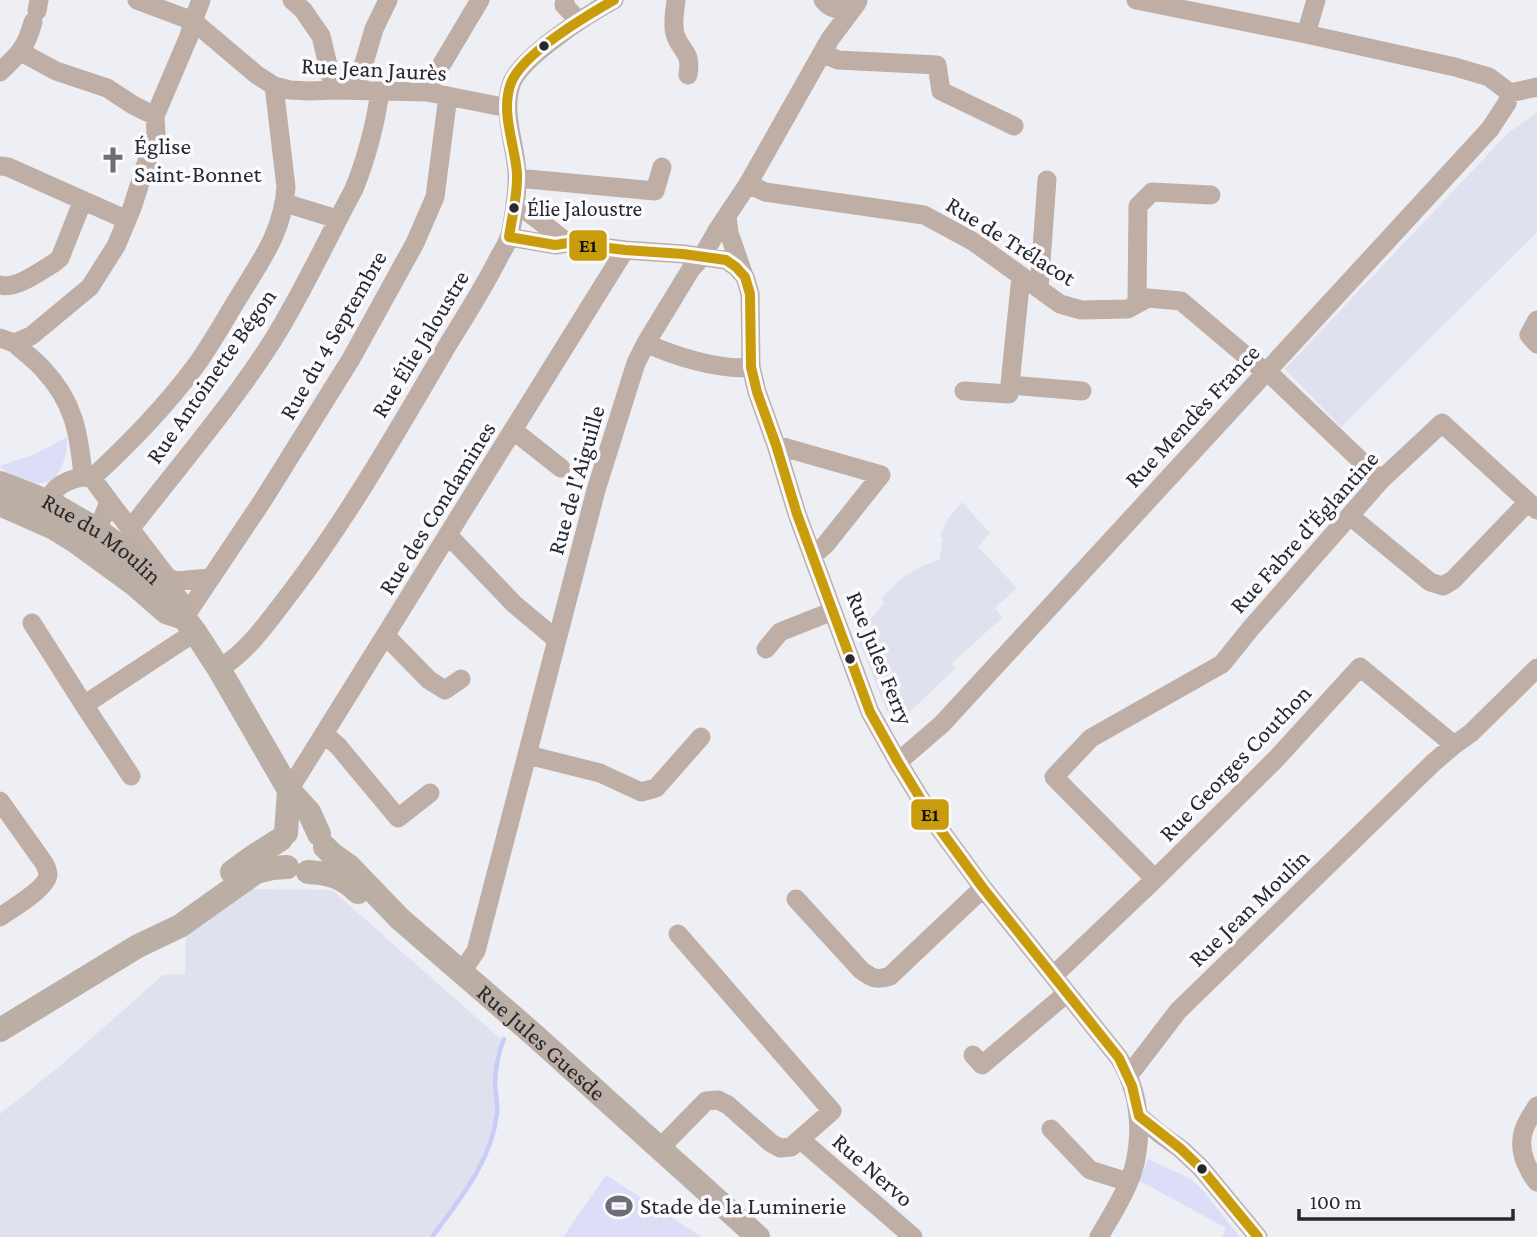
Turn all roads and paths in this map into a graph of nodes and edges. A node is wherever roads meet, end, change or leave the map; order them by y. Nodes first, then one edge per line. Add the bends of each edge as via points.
1 (137, 0) edge
2 (201, 0) edge
3 (292, 0) edge
4 (388, 0) edge
5 (480, 0) edge
6 (614, 0) edge
7 (676, 0) edge
8 (1136, 0) edge
9 (1316, 0) edge
10 (858, 1) edge
11 (561, 2) edge
12 (825, 2) edge
13 (36, 11) edge
14 (192, 21) junction
15 (579, 21) junction
16 (1306, 34) junction
17 (826, 46) junction
18 (21, 52) junction
19 (0, 72) edge
20 (688, 75) dead end
21 (274, 86) junction
22 (1537, 88) edge
23 (334, 89) junction
24 (356, 90) junction
25 (380, 91) junction
26 (427, 92) junction
27 (1510, 93) junction
28 (448, 96) junction
29 (508, 108) junction
30 (155, 116) junction
31 (1014, 126) dead end
32 (4, 166) edge
33 (662, 167) dead end
34 (517, 178) junction
35 (1047, 180) dead end
36 (748, 184) junction
37 (1211, 194) dead end
38 (83, 200) junction
39 (515, 202) junction
40 (285, 203) junction
41 (727, 216) junction
42 (337, 219) junction
43 (127, 220) junction
44 (509, 237) junction
45 (568, 243) junction
46 (625, 250) junction
47 (702, 257) junction
48 (1021, 276) junction
49 (745, 277) junction
50 (0, 285) edge
51 (1039, 289) junction
52 (1137, 304) junction
53 (1537, 320) edge
54 (7, 340) edge
55 (646, 343) junction
56 (1537, 344) edge
57 (751, 367) junction
58 (1266, 372) junction
59 (1010, 385) junction
60 (964, 391) dead end
61 (1082, 391) dead end
62 (514, 431) junction
63 (776, 445) junction
64 (561, 468) dead end
65 (88, 477) junction
66 (1381, 480) junction
67 (0, 483) edge
68 (109, 501) junction
69 (49, 502) junction
70 (0, 504) edge
71 (1533, 506) edge
72 (1350, 516) junction
73 (54, 528) junction
74 (131, 528) junction
75 (85, 535) junction
76 (449, 536) junction
77 (131, 555) junction
78 (813, 556) junction
79 (210, 578) junction
80 (833, 611) junction
81 (32, 623) dead end
82 (190, 625) junction
83 (386, 636) junction
84 (557, 640) junction
85 (766, 649) dead end
86 (1537, 668) edge
87 (219, 669) junction
88 (461, 679) dead end
89 (84, 705) junction
90 (324, 734) junction
91 (701, 737) dead end
92 (1454, 745) junction
93 (528, 755) junction
94 (898, 762) junction
95 (131, 776) dead end
96 (289, 790) junction
97 (430, 793) dead end
98 (0, 801) edge
99 (284, 836) junction
100 (322, 840) junction
101 (298, 869) junction
102 (1155, 879) junction
103 (983, 888) junction
104 (796, 899) dead end
105 (0, 916) edge
106 (678, 934) dead end
107 (138, 946) junction
108 (461, 973) junction
109 (1054, 975) junction
110 (1067, 993) junction
111 (0, 1030) edge
112 (973, 1055) dead end
113 (1129, 1075) junction
114 (1537, 1107) edge
115 (1139, 1116) junction
116 (1051, 1129) dead end
117 (801, 1140) junction
118 (660, 1148) junction
119 (1128, 1182) junction
120 (1537, 1182) edge
121 (739, 1237) edge
122 (758, 1237) edge
123 (913, 1237) edge
124 (1099, 1237) edge
125 (1258, 1237) edge

1 - 14 street, Rue Jean Jaurès
2 - 14 street
3 - 23 street via 321,36
4 - 24 street
5 - 26 street
6 - 15 street, Rue Élie Jaloustre
7 - 20 street via 675,34 690,62
8 - 16 street
9 - 16 street
10 - 12 street via 842,10
10 - 17 street, Rue de l'Aiguille
11 - 15 street
12 - 17 street
13 - 18 street
14 - 21 street, Rue Jean Jaurès
14 - 30 street
15 - 29 street, Rue Élie Jaloustre via 520,69 511,83
16 - 27 street via 1455,67 1489,77
17 - 31 street via 838,60 937,65 941,91
17 - 36 street, Rue de l'Aiguille
18 - 19 street
18 - 30 street via 55,71 107,89
21 - 23 street, Rue Jean Jaurès
21 - 40 street
22 - 27 street
23 - 24 street, Rue Jean Jaurès
24 - 25 street, Rue Jean Jaurès
25 - 26 street, Rue Jean Jaurès
25 - 42 street, Rue Antoinette Bégon via 360,175
26 - 28 street, Rue Jean Jaurès
27 - 58 street, Rue Mendès France via 1490,129
28 - 29 street, Rue Jean Jaurès
28 - 79 street, Rue du 4 Septembre via 435,197 415,243 351,359
29 - 34 street, Rue Élie Jaloustre
30 - 43 street via 156,133
32 - 38 street
33 - 34 street via 655,191
34 - 39 street, Rue Élie Jaloustre
35 - 51 street
36 - 41 street, Rue de l'Aiguille
36 - 48 street, Rue de Trélacot via 765,192 924,215 974,242
37 - 52 street via 1152,192 1138,206
38 - 43 street
38 - 50 street via 60,258 16,284
39 - 44 street, Rue Élie Jaloustre
39 - 45 street
40 - 42 street
40 - 65 street via 267,250 195,366 125,447
41 - 47 street, Rue de l'Aiguille
41 - 49 street, Rue Jules Ferry
42 - 74 street, Rue Antoinette Bégon via 272,340
43 - 54 street via 90,287 31,336
44 - 45 street
44 - 87 street, Rue Élie Jaloustre via 319,555 248,648
45 - 46 street
46 - 47 street
46 - 62 street, Rue des Condamines
47 - 49 street via 726,260
47 - 55 street, Rue de l'Aiguille
48 - 51 street, Rue de Trélacot
48 - 59 street
49 - 57 street, Rue Jules Ferry via 750,294
51 - 52 street, Rue de Trélacot via 1060,304 1081,310 1128,309
52 - 58 street, Rue de Trélacot via 1147,298 1181,302
53 - 56 street via 1529,334
54 - 65 street via 41,366 66,399
55 - 57 street via 723,367
55 - 84 street, Rue de l'Aiguille via 596,490
57 - 63 street, Rue Jules Ferry
58 - 66 street, Rue de Trélacot
58 - 94 street, Rue Mendès France via 942,724
59 - 60 street via 1009,394
59 - 61 street
62 - 64 street
62 - 76 street, Rue des Condamines
63 - 78 street, Rue Jules Ferry
63 - 78 street via 881,475
65 - 68 street
65 - 69 street via 59,487
66 - 71 street, Rue Fabre d'Églantine via 1442,423
66 - 72 street, Rue Fabre d'Églantine
67 - 69 main road, Rue du Moulin
68 - 74 street
68 - 75 street via 103,516
69 - 73 street
69 - 75 main road, Rue du Moulin
70 - 73 main road, Rue du Moulin
71 - 72 street via 1443,586 1430,582
72 - 102 street, Rue Fabre d'Églantine via 1222,664 1091,738 1054,777
73 - 75 main road, Rue du Moulin
74 - 77 street
74 - 79 street via 168,578
75 - 77 main road, Rue du Moulin
75 - 82 main road, Rue du Moulin via 166,612
76 - 83 street, Rue des Condamines
76 - 84 street via 514,604
77 - 82 main road, Rue du Moulin via 178,601
78 - 80 street, Rue Jules Ferry
79 - 82 street, Rue du 4 Septembre
80 - 85 street via 780,632
80 - 94 street, Rue Jules Ferry via 870,712
81 - 89 street
82 - 87 main road, Rue du Moulin
82 - 89 street
83 - 88 street via 445,690
83 - 90 street, Rue des Condamines
84 - 93 street, Rue de l'Aiguille
86 - 92 street, Rue Jean Moulin
87 - 96 main road, Rue du Moulin
89 - 95 street
90 - 96 street, Rue des Condamines
90 - 97 street via 398,818
91 - 93 street via 656,788 641,792 600,773
92 - 102 street, Rue Georges Couthon via 1360,667 1276,759
92 - 113 street, Rue Jean Moulin via 1178,1012
93 - 108 street, Rue de l'Aiguille via 476,951
94 - 103 street, Rue Jules Ferry
96 - 99 main road
96 - 100 main road, Rue du Moulin via 309,812
98 - 105 street via 48,873 40,888
99 - 100 main road via 299,826 314,829
99 - 101 main road via 279,847 282,862
99 - 107 main road
100 - 101 main road via 325,855 321,862 316,868
100 - 108 main road, Rue Jules Guesde via 393,913
101 - 107 main road via 256,872 180,926
101 - 121 main road, Rue Jules Guesde via 340,877 354,888 392,928 526,1042
102 - 109 street, Rue Georges Couthon
103 - 104 street via 890,975 880,979 861,970
103 - 109 street, Rue Jules Ferry
106 - 117 street via 832,1111
107 - 111 main road
108 - 118 main road, Rue Jules Guesde
109 - 110 street, Rue Jules Ferry
110 - 112 street via 982,1065
110 - 113 street, Rue Jules Ferry
113 - 115 street
114 - 120 street via 1520,1147
115 - 119 street via 1135,1164
115 - 125 street via 1201,1168
116 - 119 street via 1090,1170
117 - 118 street via 780,1148 718,1100 706,1101
117 - 123 street, Rue Nervo
118 - 122 main road, Rue Jules Guesde
119 - 124 street

